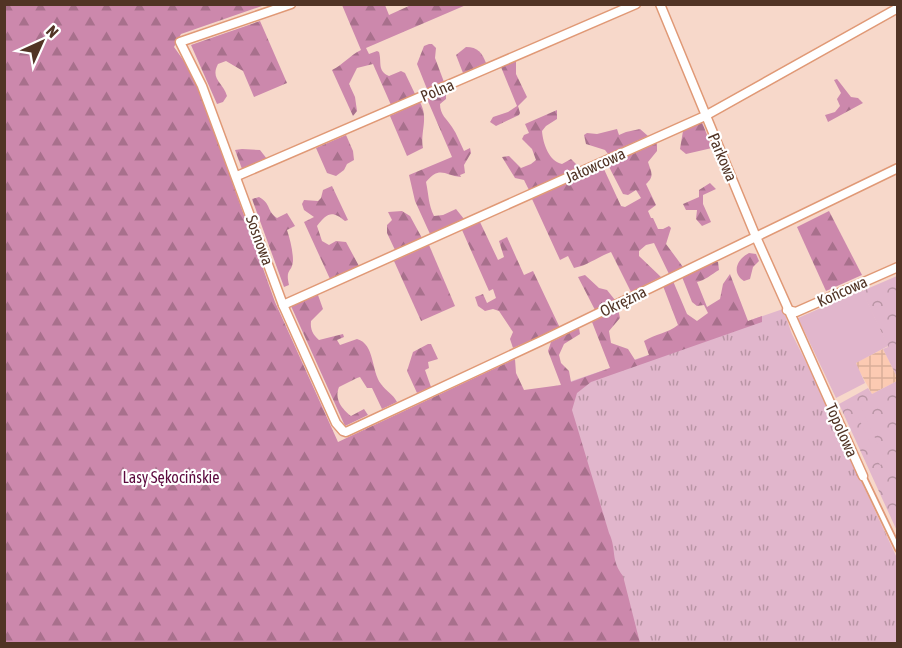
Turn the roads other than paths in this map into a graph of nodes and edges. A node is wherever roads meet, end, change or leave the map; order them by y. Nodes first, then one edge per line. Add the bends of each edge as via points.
1 (291, 4) edge
2 (636, 4) edge
3 (660, 4) edge
4 (897, 8) edge
5 (705, 116) junction
6 (897, 168) edge
7 (237, 176) junction
8 (756, 237) junction
9 (897, 267) edge
10 (283, 305) junction
11 (787, 310) junction
12 (346, 432) joint
13 (862, 476) joint
14 (897, 549) edge

1 - 7 street, Sosnowa via 180,42 202,86
2 - 7 street, Polna
3 - 5 street, Parkowa
4 - 5 street, Jałowcowa
5 - 8 street, Parkowa
5 - 10 street, Jałowcowa
6 - 8 street, Okrężna
7 - 10 street, Sosnowa
8 - 11 street, Parkowa
8 - 12 street, Okrężna
9 - 11 street, Końcowa via 796,312
10 - 12 street, Sosnowa via 336,423
11 - 13 street, Topolowa
13 - 14 lane, Topolowa

